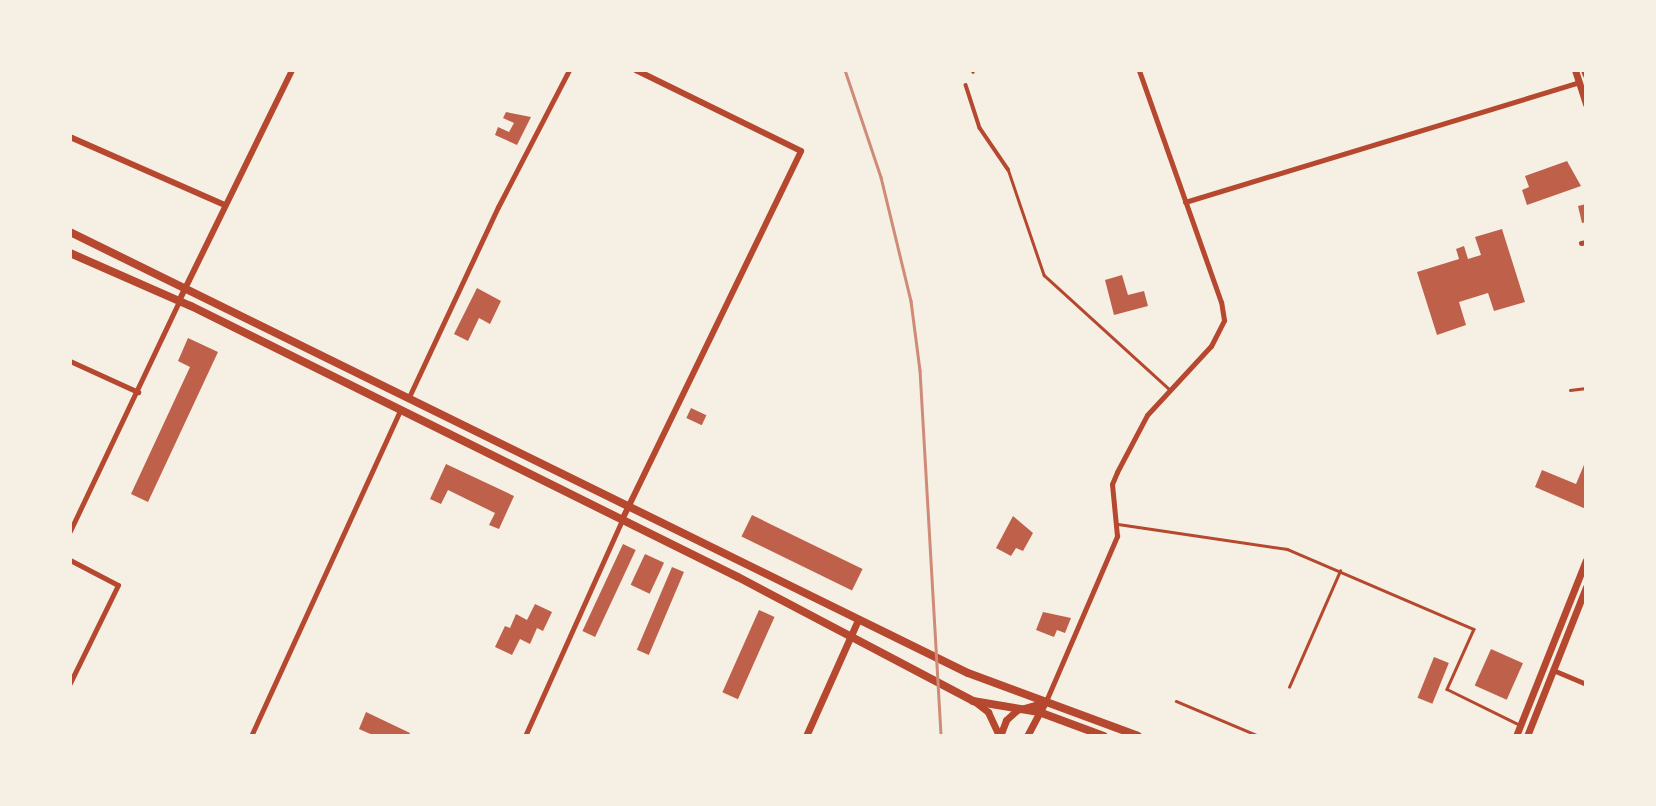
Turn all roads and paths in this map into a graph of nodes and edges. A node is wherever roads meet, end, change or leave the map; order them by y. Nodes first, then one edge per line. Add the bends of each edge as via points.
1 (292, 70) edge
2 (569, 70) edge
3 (636, 70) edge
4 (1139, 70) edge
5 (1575, 70) edge
6 (1584, 70) edge
7 (1584, 79) edge
8 (966, 85) dead end
9 (1586, 104) edge
10 (70, 137) edge
11 (1008, 169) joint
12 (1185, 202) junction
13 (225, 205) junction
14 (70, 232) edge
15 (70, 253) edge
16 (185, 289) junction
17 (179, 302) junction
18 (70, 361) edge
19 (1168, 388) junction
20 (1586, 388) edge
21 (1570, 390) dead end
22 (138, 392) junction
23 (408, 399) junction
24 (400, 411) junction
25 (627, 506) junction
26 (622, 520) junction
27 (1118, 524) junction
28 (70, 531) edge
29 (70, 560) edge
30 (1586, 560) edge
31 (1340, 571) junction
32 (1586, 587) edge
33 (858, 620) junction
34 (850, 637) junction
35 (1553, 670) junction
36 (70, 683) edge
37 (1586, 684) edge
38 (1289, 687) dead end
39 (973, 701) junction
40 (1046, 701) junction
41 (1176, 701) dead end
42 (1017, 710) junction
43 (1039, 712) junction
44 (1520, 725) junction
45 (251, 736) edge
46 (525, 736) edge
47 (806, 736) edge
48 (1000, 736) edge
49 (1027, 736) edge
50 (1104, 736) edge
51 (1139, 736) edge
52 (1259, 736) edge
53 (1516, 736) edge
54 (1527, 736) edge

1 - 13 street
2 - 23 street
3 - 25 street via 802,151
4 - 12 street
5 - 7 main road
6 - 7 main road
7 - 9 main road
7 - 12 street
8 - 11 street via 980,128
10 - 13 street
11 - 19 lane via 1044,275
12 - 19 street via 1224,320 1211,346
13 - 16 street
14 - 16 main road
15 - 17 main road
16 - 17 street
16 - 23 main road
17 - 22 street
17 - 24 main road
18 - 22 street
19 - 27 street via 1147,415 1112,484
20 - 21 lane
22 - 28 street
23 - 25 main road
24 - 26 main road
24 - 45 street
25 - 26 street
25 - 33 main road
26 - 34 main road
26 - 46 street
27 - 31 lane via 1287,550
27 - 40 street via 1107,567
29 - 36 street via 118,585
30 - 44 main road
31 - 38 lane
31 - 44 lane via 1474,629 1447,689
32 - 35 main road
33 - 34 main road
33 - 40 main road via 968,673
34 - 39 main road
34 - 47 main road
35 - 37 street
35 - 54 main road
39 - 42 main road
39 - 48 main road via 988,712
40 - 42 main road
40 - 43 main road
40 - 51 main road
41 - 52 lane
42 - 43 main road
42 - 48 main road via 1006,720
43 - 49 main road
43 - 50 main road
44 - 53 main road

